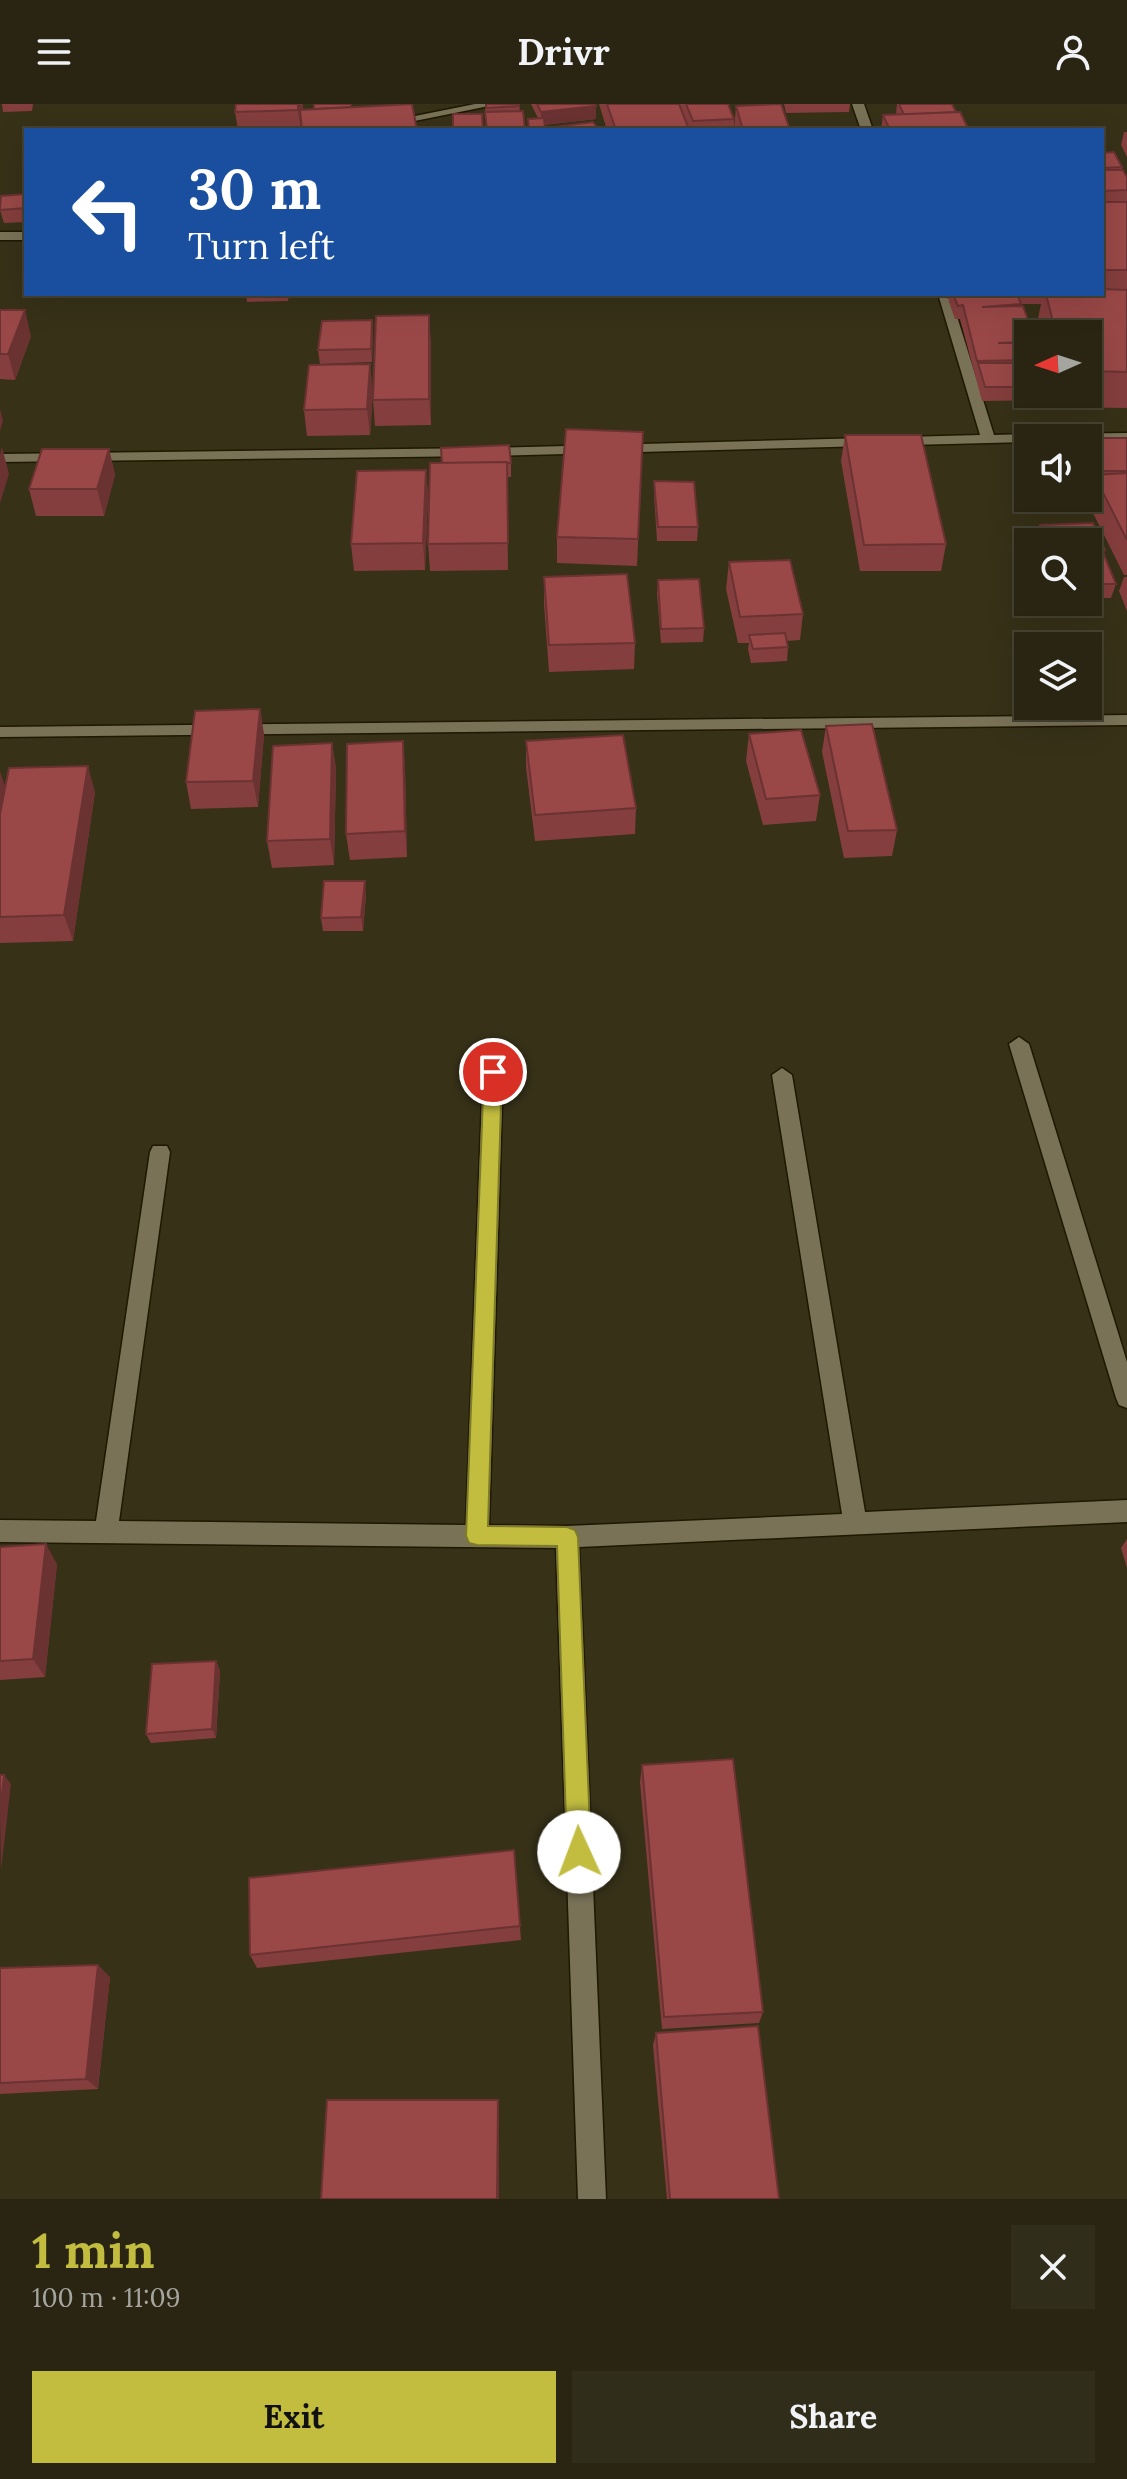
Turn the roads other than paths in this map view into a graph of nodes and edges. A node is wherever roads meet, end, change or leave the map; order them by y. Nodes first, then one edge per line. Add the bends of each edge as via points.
1 (493, 104) edge
2 (858, 104) edge
3 (362, 128) edge
4 (866, 128) edge
5 (0, 236) edge
6 (24, 236) edge
7 (945, 296) edge
8 (1102, 437) edge
9 (1127, 437) edge
10 (988, 438) junction
11 (1014, 438) edge
12 (0, 458) edge
13 (1127, 720) edge
14 (0, 732) edge
15 (1019, 1044) dead end
16 (493, 1072) dead end
17 (782, 1075) dead end
18 (160, 1152) dead end
19 (1127, 1398) edge
20 (1127, 1511) edge
21 (855, 1524) junction
22 (0, 1531) edge
23 (106, 1532) junction
24 (477, 1536) junction
25 (567, 1537) junction
26 (592, 2199) edge

1 - 3 street
2 - 4 street
5 - 6 street
7 - 10 street
8 - 9 street
10 - 11 street
10 - 12 street
13 - 14 street
15 - 19 street
16 - 24 street
17 - 21 street
18 - 23 street
20 - 21 street
21 - 25 street
22 - 23 street
23 - 24 street
24 - 25 street
25 - 26 street

